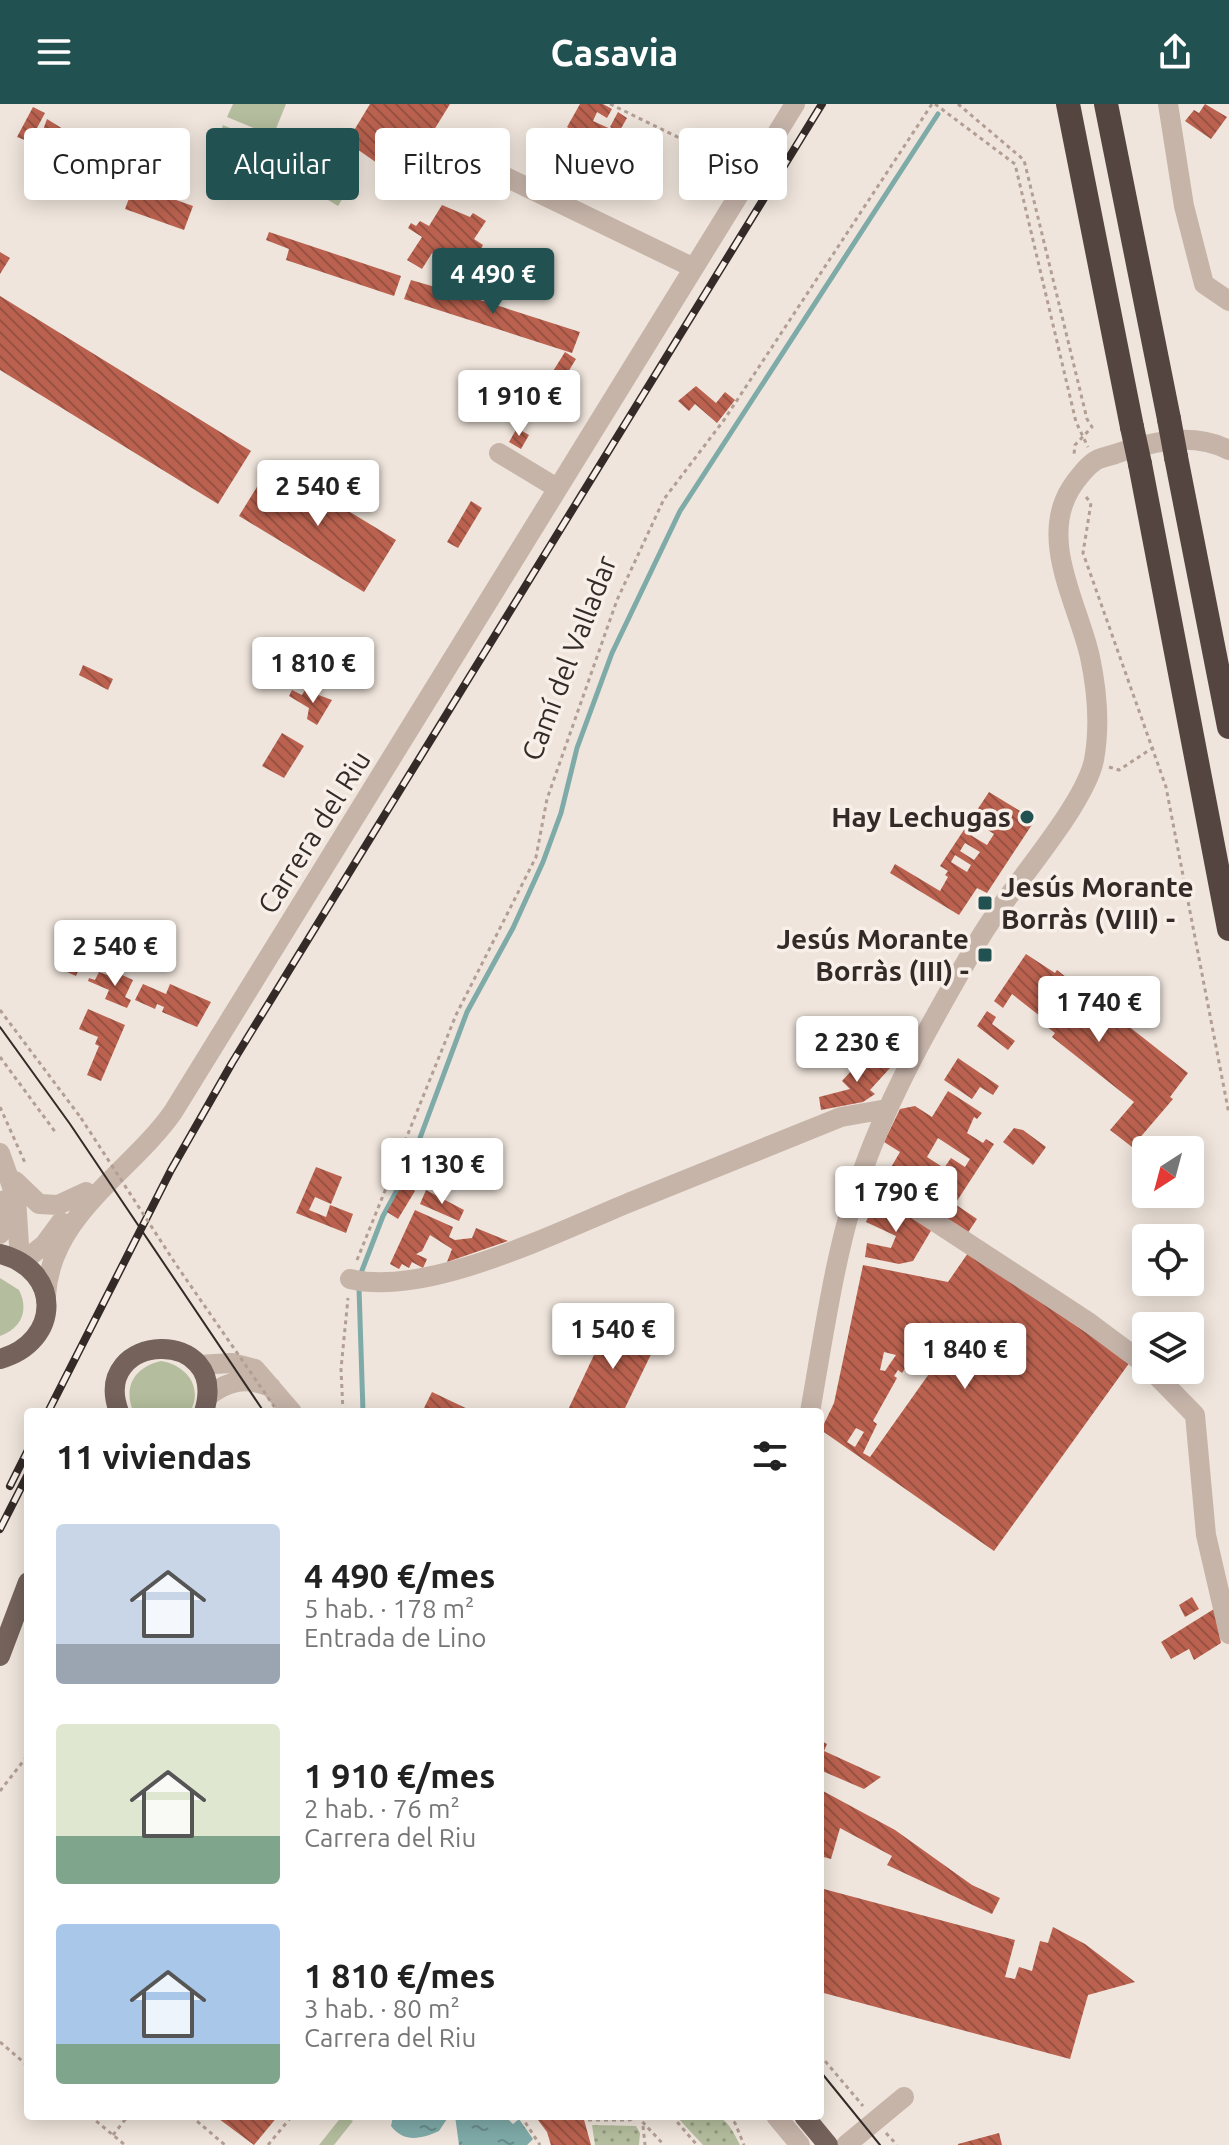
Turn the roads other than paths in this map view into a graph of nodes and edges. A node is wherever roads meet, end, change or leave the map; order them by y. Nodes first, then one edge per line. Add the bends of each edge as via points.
1 (795, 104) edge
2 (1068, 104) edge
3 (1106, 104) edge
4 (1168, 104) edge
5 (510, 179) edge
6 (694, 268) junction
7 (1229, 301) edge
8 (1229, 450) edge
9 (499, 453) dead end
10 (557, 488) junction
11 (1229, 727) edge
12 (1229, 929) edge
13 (887, 1109) junction
14 (0, 1153) edge
15 (121, 1171) junction
16 (862, 1174) junction
17 (11, 1177) edge
18 (86, 1192) junction
19 (0, 1234) edge
20 (14, 1259) edge
21 (350, 1279) road end
22 (46, 1296) junction
23 (1132, 1355) edge
24 (0, 1359) edge
25 (198, 1365) junction
26 (1165, 1384) edge
27 (271, 1387) junction
28 (209, 1404) edge
29 (115, 1407) edge
30 (289, 1408) edge
31 (811, 1408) edge
32 (24, 1593) edge
33 (1229, 1634) edge
34 (0, 1656) edge
35 (904, 2097) dead end
36 (779, 2120) edge
37 (809, 2120) edge
38 (800, 2145) edge
39 (828, 2145) edge
40 (846, 2145) edge

1 - 6 street, Carrera del Riu
2 - 12 highway, bridge
3 - 11 highway, bridge
4 - 7 street via 1184,206 1204,284
5 - 6 street
6 - 10 street, Carrera del Riu
8 - 13 street via 1188,438 1147,444 1095,461 1070,489 1059,550 1090,658 1097,713 1093,762 1071,805 982,934
9 - 10 street
10 - 15 street, Carrera del Riu via 173,1112
13 - 16 street
13 - 21 street via 841,1117 492,1259 402,1282
14 - 17 street
15 - 18 street, Carrera del Riu
15 - 22 street, Carrera del Riu via 68,1231 49,1270
16 - 23 street
16 - 31 street via 828,1309
17 - 18 street via 39,1204 58,1205
17 - 19 street
17 - 20 street via 18,1208
18 - 20 street, Carrera del Riu via 44,1245
20 - 22 main road via 40,1280
22 - 24 main road via 43,1328 32,1344
25 - 27 street via 243,1364
25 - 28 main road
25 - 29 main road via 172,1348 150,1349 123,1367
26 - 33 street via 1195,1415 1206,1535
27 - 28 street via 235,1381
27 - 30 street
32 - 34 main road
35 - 40 street
36 - 38 street
37 - 39 main road

